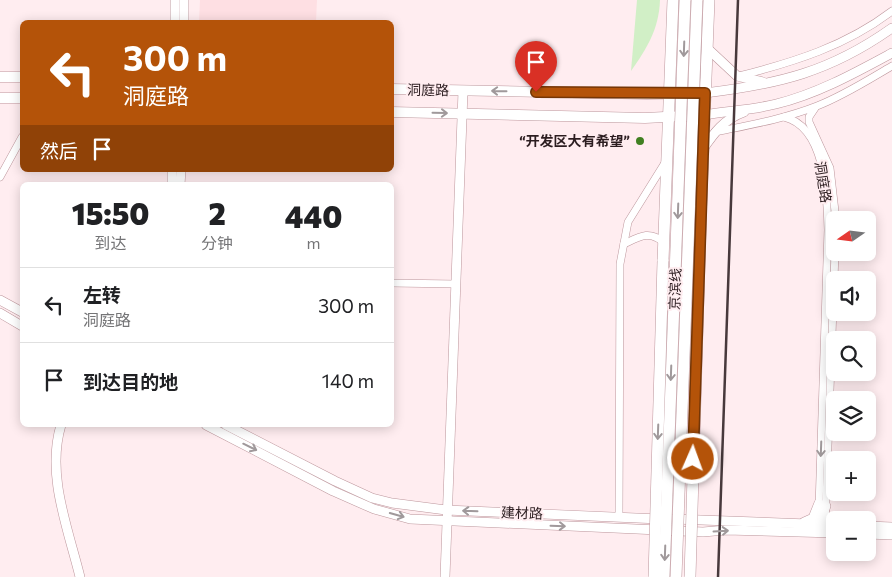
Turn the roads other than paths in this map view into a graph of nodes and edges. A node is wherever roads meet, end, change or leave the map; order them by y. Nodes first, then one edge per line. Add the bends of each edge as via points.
1 (175, 0) edge
2 (184, 0) edge
3 (673, 0) edge
4 (685, 0) edge
5 (697, 0) edge
6 (708, 0) edge
7 (892, 12) edge
8 (175, 20) edge
9 (184, 20) edge
10 (892, 28) edge
11 (707, 48) junction
12 (892, 53) edge
13 (892, 66) edge
14 (737, 76) junction
15 (0, 77) edge
16 (20, 77) edge
17 (773, 82) junction
18 (394, 89) edge
19 (463, 91) junction
20 (705, 93) junction
21 (670, 94) junction
22 (0, 98) edge
23 (20, 98) edge
24 (775, 105) junction
25 (817, 106) junction
26 (394, 112) edge
27 (462, 113) junction
28 (704, 116) junction
29 (669, 117) junction
30 (784, 117) junction
31 (714, 132) junction
32 (20, 141) edge
33 (703, 150) junction
34 (667, 159) junction
35 (0, 177) edge
36 (835, 211) edge
37 (663, 242) junction
38 (624, 244) junction
39 (835, 261) edge
40 (394, 283) edge
41 (456, 284) junction
42 (0, 300) edge
43 (20, 311) edge
44 (0, 313) edge
45 (20, 325) edge
46 (61, 427) edge
47 (210, 427) edge
48 (230, 427) edge
49 (822, 505) junction
50 (446, 510) junction
51 (619, 517) junction
52 (446, 522) junction
53 (876, 526) edge
54 (823, 527) edge
55 (892, 527) edge
56 (799, 528) junction
57 (876, 534) edge
58 (892, 535) edge
59 (80, 577) edge
60 (445, 577) edge
61 (654, 577) edge
62 (664, 577) edge
63 (676, 577) edge
64 (690, 577) edge

1 - 8 street
2 - 9 street
3 - 21 highway
4 -> 62 highway, 京滨线, bridge
5 - 63 highway, 京滨线, bridge
6 - 11 highway
7 - 14 street via 840,44 807,57
10 - 17 street via 826,67
11 - 14 street
11 - 20 highway
12 - 24 street via 825,87
13 - 25 street
14 - 17 street via 754,82
15 - 16 main road
17 - 20 street via 741,90
18 - 19 main road, 洞庭路
21 -> 19 main road, 洞庭路
19 - 27 street
20 - 21 main road, 洞庭路
20 - 28 highway
21 - 29 highway
22 - 23 main road
24 - 28 street
24 - 31 street via 737,114
25 - 30 street
25 - 36 street, 洞庭路 via 811,111 809,122 830,168
26 -> 27 main road, 洞庭路
27 - 29 main road, 洞庭路
27 - 41 street
28 - 29 main road, 洞庭路
28 - 33 highway
29 - 34 highway
30 - 31 street
30 -> 49 street, 洞庭路 via 801,125 814,145 821,161 827,197
31 - 33 street
32 - 35 street
33 - 64 highway, bridge
34 - 37 highway
34 - 38 street via 628,222
37 - 38 street via 656,236 644,234
37 -> 61 highway, bridge
38 - 51 street via 620,264
39 - 49 street
40 - 41 street
41 - 50 street
42 - 43 street
44 - 45 street
46 - 59 street via 56,454 57,480
47 -> 52 street via 374,509 410,519
48 - 50 street, 建材路 via 372,498
49 - 54 street
49 - 56 street via 813,518
51 -> 50 street, 建材路
50 - 52 street
51 - 56 street, 建材路
52 -> 56 street via 703,532
52 - 60 street
53 - 55 street
54 - 56 street, 建材路
57 - 58 street

